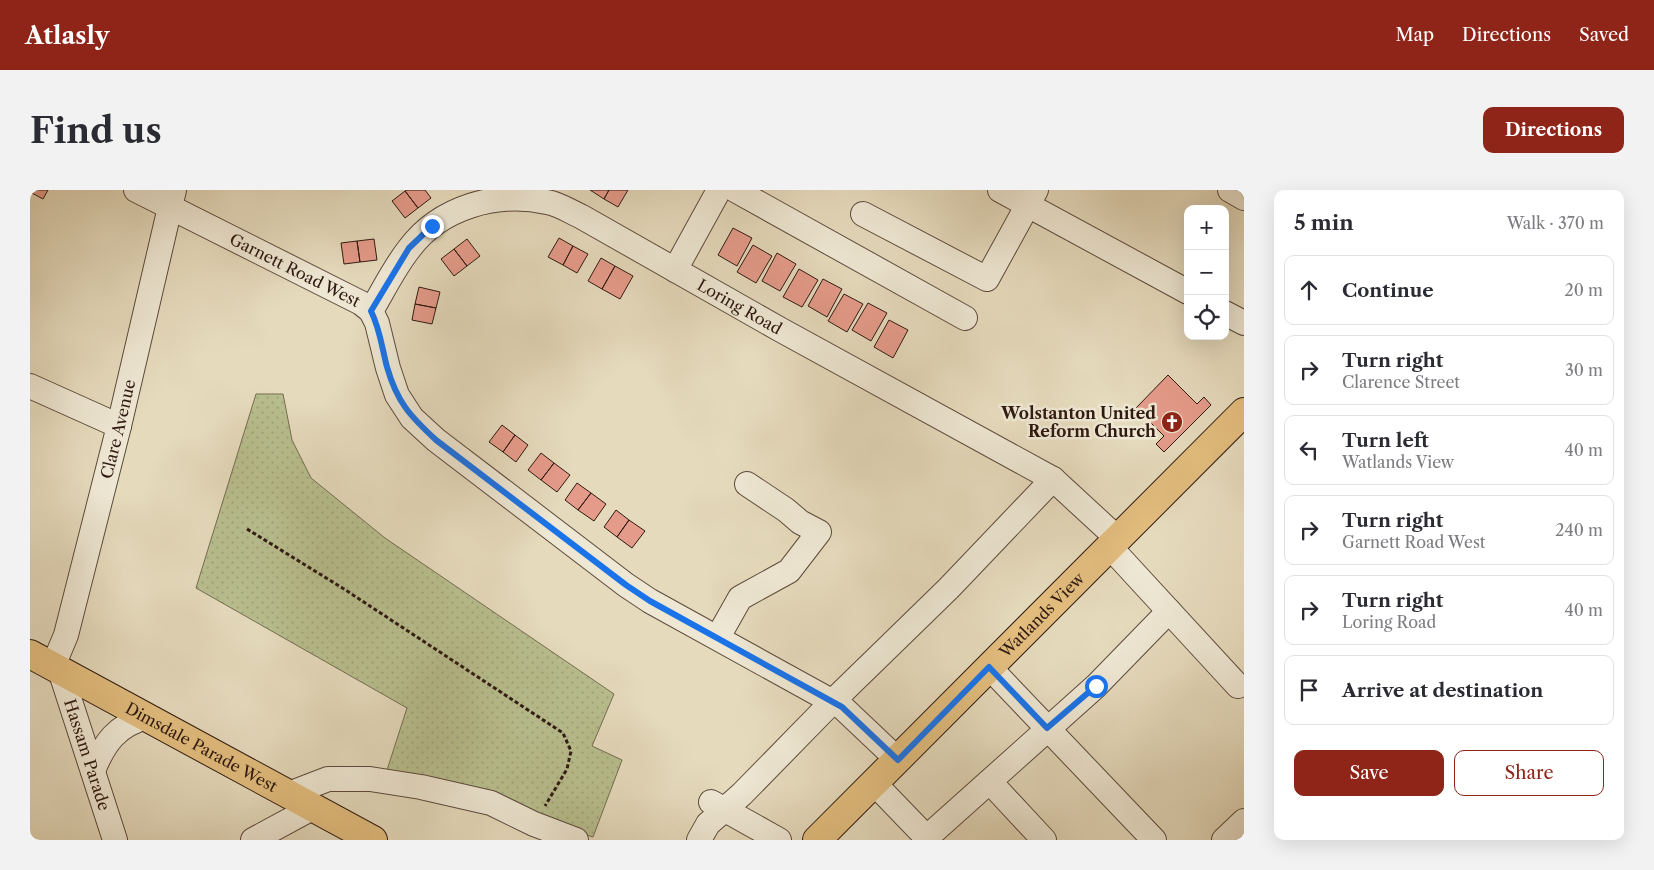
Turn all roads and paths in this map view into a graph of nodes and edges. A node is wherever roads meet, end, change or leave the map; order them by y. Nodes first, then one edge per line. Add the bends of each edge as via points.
1 (136, 190) edge
2 (719, 190) edge
3 (735, 190) edge
4 (1000, 190) edge
5 (1230, 190) edge
6 (1032, 198) edge
7 (1244, 198) edge
8 (172, 199) edge
9 (863, 214) dead end
10 (676, 270) junction
11 (1184, 290) edge
12 (371, 311) junction
13 (1229, 315) edge
14 (965, 318) dead end
15 (1244, 323) edge
16 (30, 386) edge
17 (1240, 425) edge
18 (119, 426) junction
19 (1053, 480) junction
20 (747, 484) dead end
21 (246, 529) dead end
22 (1114, 543) junction
23 (1169, 611) junction
24 (718, 637) junction
25 (48, 663) edge
26 (989, 667) junction
27 (1238, 686) dead end
28 (833, 701) junction
29 (147, 717) junction
30 (1047, 728) junction
31 (898, 760) junction
32 (93, 771) junction
33 (990, 782) junction
34 (874, 783) junction
35 (289, 794) junction
36 (716, 806) junction
37 (314, 807) junction
38 (1244, 821) edge
39 (534, 824) junction
40 (926, 839) edge
41 (115, 840) edge
42 (253, 840) edge
43 (373, 840) edge
44 (576, 840) edge
45 (699, 840) edge
46 (779, 840) edge
47 (818, 840) edge
48 (1044, 840) edge
49 (1154, 840) edge
50 (1224, 840) edge

1 - 8 street, Garnett Road West
2 - 10 street
3 - 14 street
4 - 6 street
5 - 7 street
6 - 9 street via 987,279
6 - 11 street
8 - 12 street, Garnett Road West
8 - 18 street, Clare Avenue
10 - 12 street, Loring Road via 549,202 522,198 492,200 460,209 432,226 409,248
10 - 19 street, Loring Road
12 - 24 street, Garnett Road West via 397,395 412,418 436,440 626,585
13 - 15 street
16 - 18 street
17 - 22 main road, Watlands View
18 - 25 street, Clare Avenue via 66,635
19 - 22 street, Loring Road
19 - 28 street
20 - 24 street via 819,532 789,571 740,598
21 - 39 path via 344,589 563,733 572,751 567,769
22 - 23 street, Loring Road
22 - 26 main road, Watlands View
23 - 27 street, Loring Road
23 - 30 street via 1096,686
24 - 28 street, Garnett Road West
25 - 29 main road, Dimsdale Parade West
25 - 32 street, Hassam Parade
26 - 30 street
26 - 31 main road, Watlands View
28 - 31 street, Garnett Road West
28 - 36 street via 742,794
29 - 32 street via 127,724 115,733 98,757
29 - 35 main road, Dimsdale Parade West
30 - 33 street
30 - 49 street
31 - 34 main road, Watlands View
32 - 41 street, Hassam Parade
33 - 40 street
33 - 48 street
34 - 40 street
34 - 47 main road, Watlands View
35 - 37 main road, Dimsdale Parade West
35 - 39 street via 328,779 370,779 491,803
36 - 45 street
36 - 46 street
37 - 42 street
37 - 43 main road, Dimsdale Parade West
38 - 50 street
39 - 44 street

